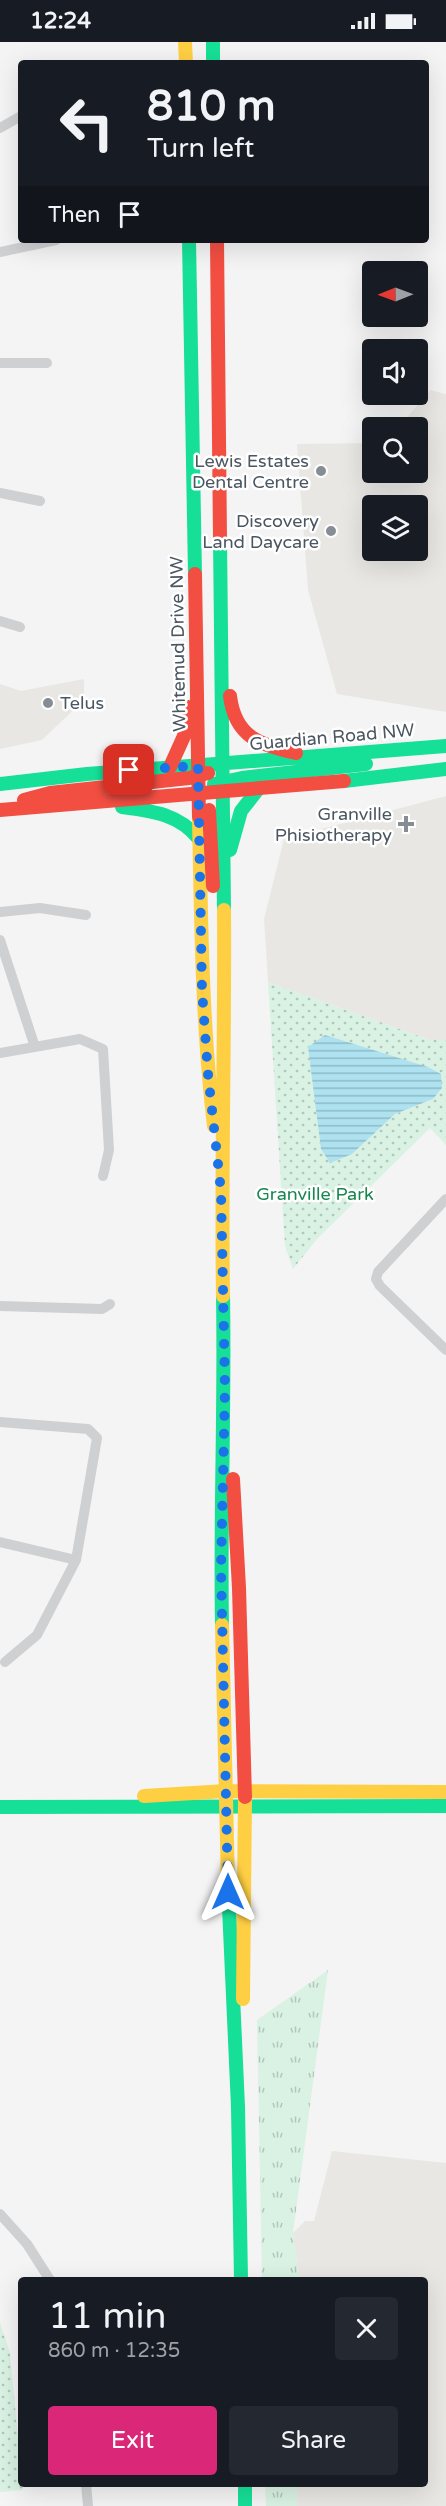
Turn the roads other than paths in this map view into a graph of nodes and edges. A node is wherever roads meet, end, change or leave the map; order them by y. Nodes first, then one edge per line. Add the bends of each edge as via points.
1 (185, 42) edge
2 (213, 42) edge
3 (186, 60) edge
4 (213, 60) edge
5 (18, 118) edge
6 (0, 128) edge
7 (42, 243) edge
8 (189, 243) edge
9 (217, 243) edge
10 (0, 252) edge
11 (0, 363) edge
12 (47, 363) dead end
13 (0, 493) edge
14 (40, 501) dead end
15 (0, 621) edge
16 (20, 627) dead end
17 (221, 648) junction
18 (197, 681) junction
19 (446, 746) edge
20 (422, 748) junction
21 (317, 757) junction
22 (222, 764) junction
23 (170, 767) junction
24 (446, 769) edge
25 (202, 782) junction
26 (0, 784) edge
27 (222, 786) junction
28 (258, 789) junction
29 (92, 801) junction
30 (0, 810) edge
31 (199, 839) junction
32 (223, 861) junction
33 (0, 912) edge
34 (86, 915) dead end
35 (0, 940) edge
36 (225, 955) junction
37 (35, 1047) junction
38 (0, 1053) edge
39 (103, 1176) dead end
40 (221, 1191) junction
41 (446, 1199) edge
42 (110, 1304) dead end
43 (0, 1306) edge
44 (446, 1350) edge
45 (225, 1388) junction
46 (0, 1422) edge
47 (0, 1542) edge
48 (76, 1560) junction
49 (5, 1662) dead end
50 (226, 1791) junction
51 (244, 1791) junction
52 (446, 1792) edge
53 (39, 1806) junction
54 (446, 1806) edge
55 (0, 1807) edge
56 (236, 1807) junction
57 (238, 2107) junction
58 (0, 2214) edge
59 (48, 2277) edge
60 (241, 2277) edge
61 (86, 2487) edge
62 (245, 2487) edge
63 (88, 2506) edge
64 (245, 2506) edge

1 - 3 main road
2 - 4 main road
5 - 6 street
7 - 10 street
8 - 18 main road, Whitemud Drive NW
9 - 17 main road, Whitemud Drive NW
11 - 12 street
13 - 14 street
15 - 16 street
17 - 21 main road via 229,665 231,711 241,729 269,746
17 - 22 main road, Whitemud Drive NW
18 - 23 main road via 184,736
18 - 25 main road, Whitemud Drive NW
19 - 20 main road, Guardian Road NW
20 - 21 main road, Guardian Road NW
20 - 27 main road via 383,762
21 - 22 main road, Guardian Road NW
22 - 25 main road, Guardian Road NW
22 - 27 main road, Whitemud Drive NW
23 - 25 main road
23 - 26 main road
24 - 28 main road
25 - 27 main road
25 - 29 main road
25 - 30 main road via 37,795
25 - 31 main road, Whitemud Drive NW
25 - 36 main road via 214,906
27 - 28 main road
27 - 32 main road, Whitemud Drive NW
28 - 32 main road via 242,808 232,847
29 - 30 main road
29 - 31 main road via 178,819 192,828
31 - 40 main road, Whitemud Drive NW via 202,990
32 - 36 main road, Whitemud Drive NW
33 - 34 street via 40,908
35 - 37 street
36 - 40 main road, Whitemud Drive NW
37 - 38 street
37 - 39 street via 80,1039 103,1049 109,1150
40 - 45 main road, Whitemud Drive NW
41 - 44 street via 378,1272 376,1279
42 - 43 street via 102,1309
45 - 50 main road, Whitemud Drive NW via 221,1568
45 - 51 main road, Whitemud Drive NW via 239,1588
46 - 48 street via 88,1429 97,1438
47 - 48 street
48 - 49 street via 37,1635
50 - 51 main road
50 - 53 main road via 72,1799
50 - 56 main road
51 - 52 main road
51 - 56 main road, Whitemud Drive NW
53 - 55 main road
53 - 56 main road
54 - 56 main road
56 - 57 main road, Whitemud Drive NW via 244,1973
56 - 57 main road, Whitemud Drive NW via 228,1892
57 - 60 main road, Whitemud Drive NW
58 - 59 street via 31,2249
61 - 63 street
62 - 64 main road

